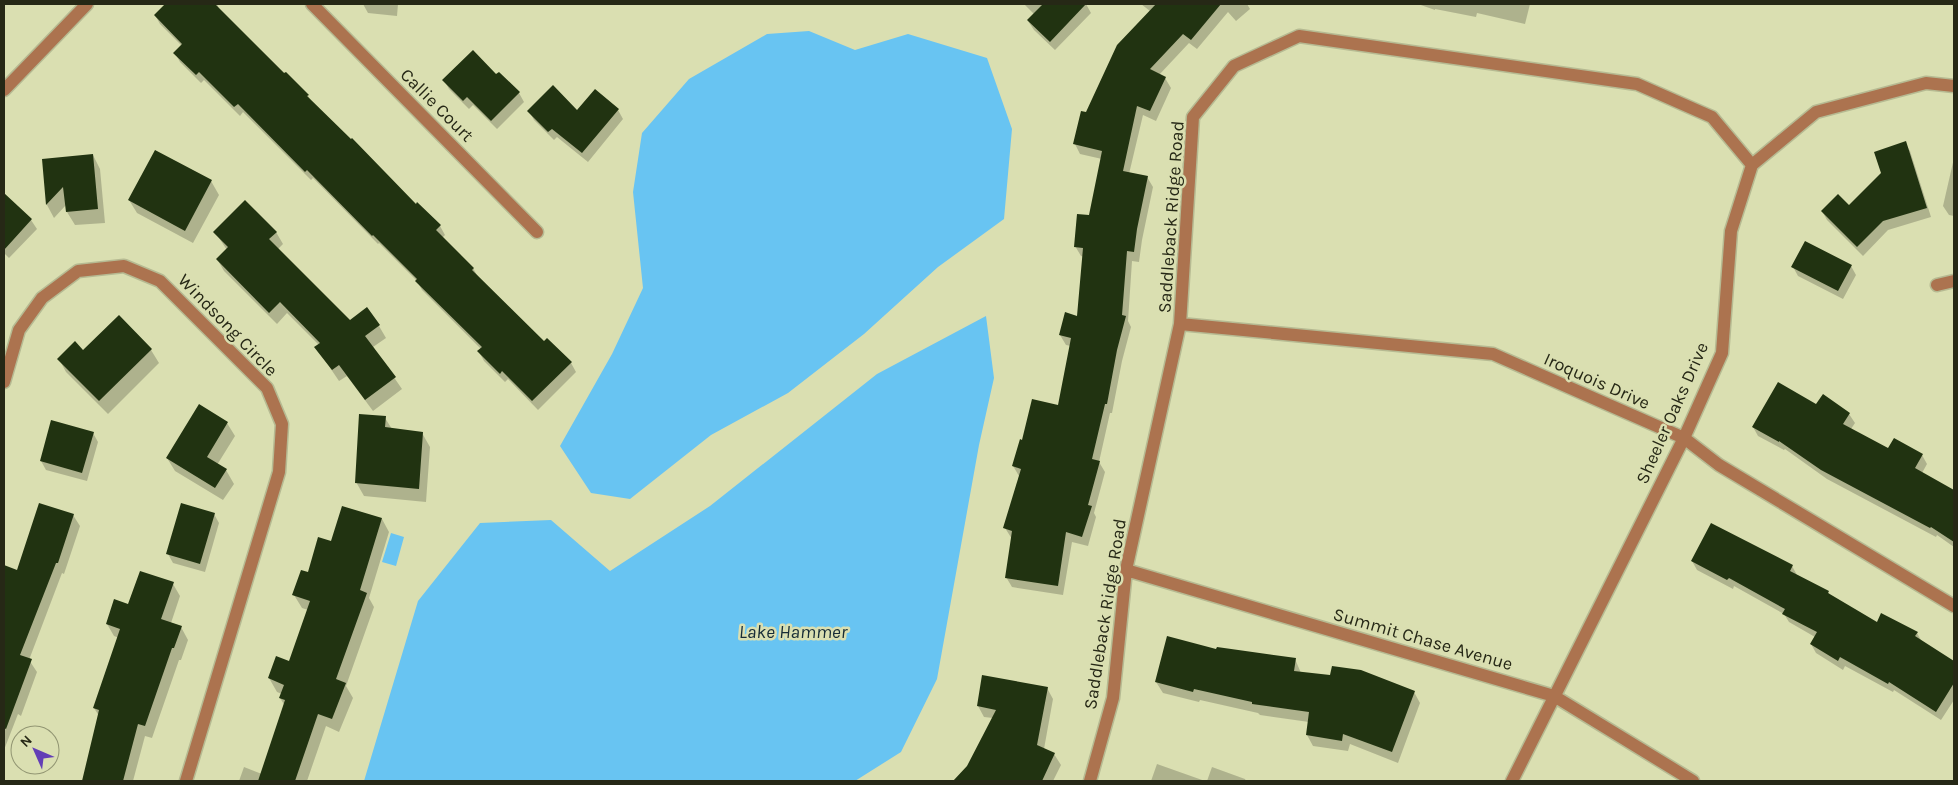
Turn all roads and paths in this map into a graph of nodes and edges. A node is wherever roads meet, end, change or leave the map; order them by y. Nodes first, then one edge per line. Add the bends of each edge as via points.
1 (87, 4) edge
2 (312, 4) edge
3 (1954, 86) edge
4 (4, 90) edge
5 (1752, 165) junction
6 (537, 232) dead end
7 (1954, 281) edge
8 (1937, 285) dead end
9 (1180, 324) junction
10 (4, 382) edge
11 (1684, 438) junction
12 (1126, 570) junction
13 (1954, 606) edge
14 (1554, 696) junction
15 (186, 781) edge
16 (1090, 781) edge
17 (1512, 781) edge
18 (1693, 781) edge

1 - 4 street
2 - 6 street, Callie Court
3 - 5 street via 1926,83 1816,112
5 - 9 street, Saddleback Ridge Road via 1712,117 1636,84 1299,36 1234,66 1193,117
5 - 11 street, Sheeler Oaks Drive via 1731,231 1722,353
7 - 8 street
9 - 11 street, Iroquois Drive via 1493,354
9 - 12 street, Saddleback Ridge Road
10 - 15 street, Windsong Circle via 19,330 42,298 78,270 124,266 160,281 267,388 282,424 280,472
11 - 13 street, Iroquois Drive via 1719,465
11 - 14 street, Sheeler Oaks Drive
12 - 14 street, Summit Chase Avenue
12 - 16 street, Saddleback Ridge Road via 1113,698
14 - 17 street, Sheeler Oaks Drive
14 - 18 street, Summit Chase Avenue

